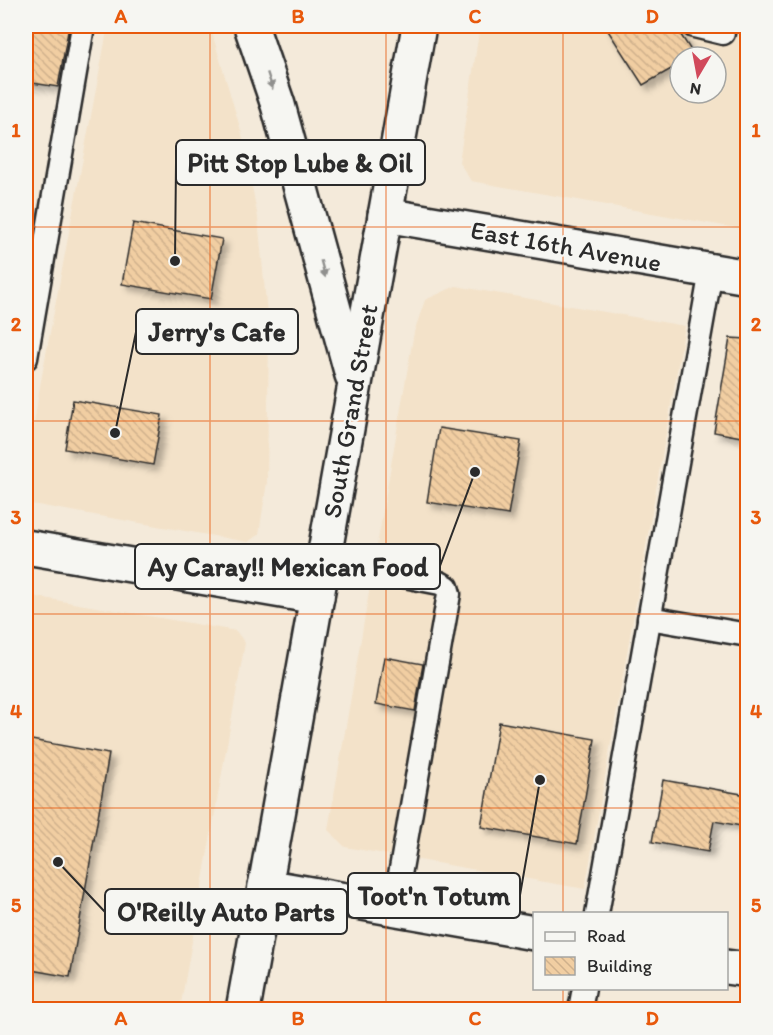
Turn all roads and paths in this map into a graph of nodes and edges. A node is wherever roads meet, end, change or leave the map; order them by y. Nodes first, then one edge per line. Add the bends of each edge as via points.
1 (83, 26) edge
2 (251, 26) edge
3 (419, 26) edge
4 (694, 26) edge
5 (723, 33) dead end
6 (385, 215) junction
7 (36, 236) edge
8 (711, 271) junction
9 (747, 277) edge
10 (26, 358) edge
11 (354, 383) junction
12 (26, 548) edge
13 (323, 560) junction
14 (317, 597) junction
15 (650, 618) junction
16 (747, 635) edge
17 (265, 886) junction
18 (394, 909) junction
19 (597, 912) edge
20 (533, 933) edge
21 (728, 967) edge
22 (747, 970) edge
23 (584, 990) edge
24 (243, 1010) edge
25 (580, 1010) edge

1 - 7 lane
2 -> 11 main road via 278,105
3 - 6 main road, South Grand Street
4 - 5 lane
6 - 8 main road, East 16th Avenue
6 - 11 main road, South Grand Street
7 - 10 lane
8 - 9 main road, East 16th Avenue
8 - 15 lane
11 - 13 main road, South Grand Street
12 - 14 main road
13 - 14 main road, South Grand Street
13 - 18 lane via 440,583 449,594
14 - 17 main road, South Grand Street
15 - 16 lane
15 - 19 lane
17 - 18 main road
17 - 24 main road, South Grand Street
18 - 20 main road
21 - 22 main road
23 - 25 lane

